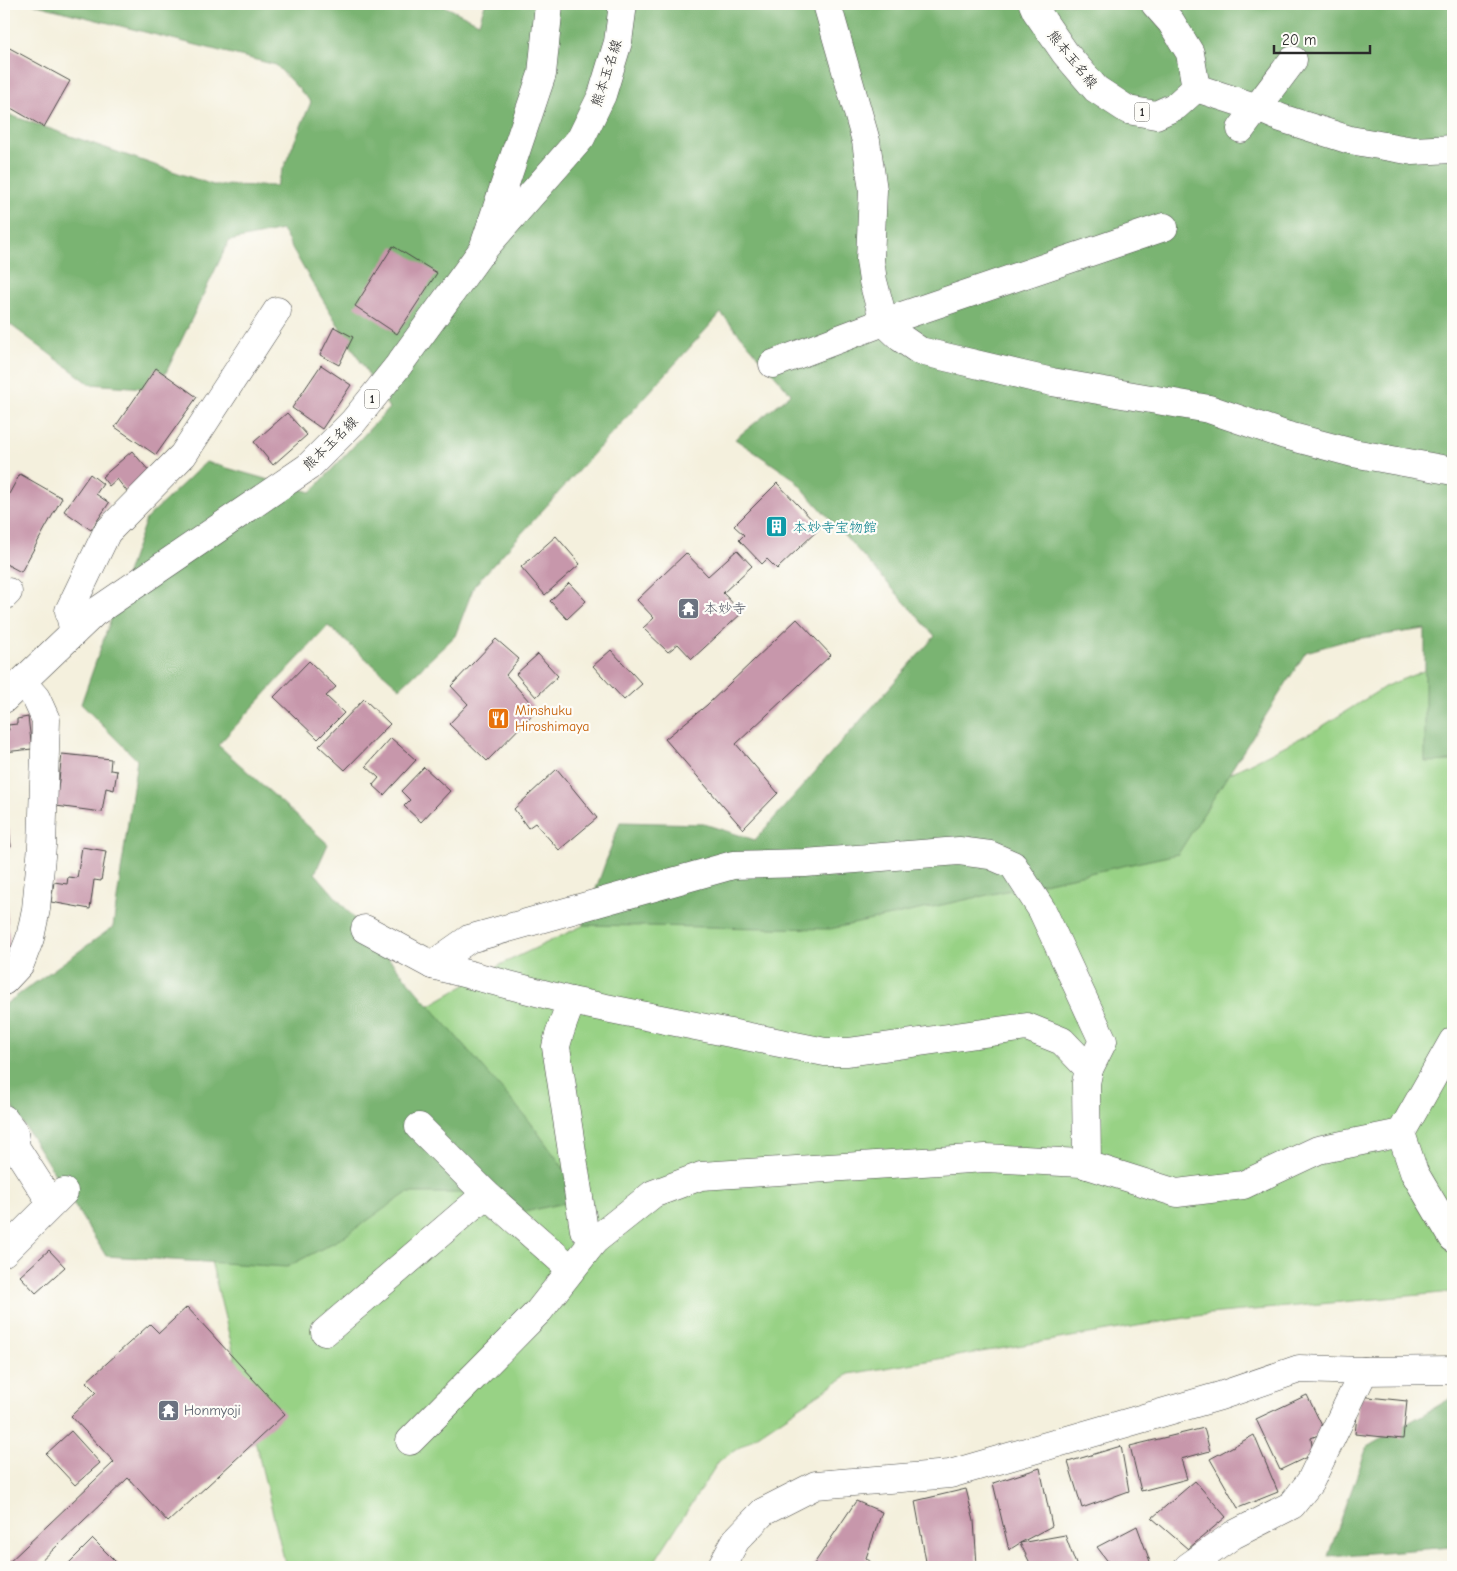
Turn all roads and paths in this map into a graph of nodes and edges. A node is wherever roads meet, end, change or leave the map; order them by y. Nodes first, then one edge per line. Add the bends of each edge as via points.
1 (549, 4) edge
2 (623, 4) edge
3 (826, 4) edge
4 (1033, 4) edge
5 (1155, 4) edge
6 (1292, 60) dead end
7 (1196, 88) junction
8 (1258, 108) junction
9 (1241, 129) dead end
10 (1453, 149) edge
11 (1164, 227) dead end
12 (482, 252) junction
13 (277, 311) dead end
14 (884, 322) junction
15 (773, 364) dead end
16 (1453, 471) edge
17 (74, 632) junction
18 (13, 691) edge
19 (365, 929) dead end
20 (432, 965) junction
21 (4, 981) edge
22 (571, 1001) junction
23 (1453, 1041) edge
24 (1089, 1069) junction
25 (4, 1119) edge
26 (419, 1127) dead end
27 (1401, 1133) junction
28 (1088, 1164) junction
29 (486, 1194) junction
30 (1453, 1238) edge
31 (594, 1241) junction
32 (4, 1252) edge
33 (571, 1269) junction
34 (325, 1332) dead end
35 (1453, 1370) edge
36 (1364, 1371) junction
37 (410, 1441) dead end
38 (721, 1567) edge
39 (1188, 1567) edge

1 - 12 street via 542,74
2 - 12 street, 熊本玉名線 / 1 via 618,42 602,95 581,138
3 - 14 street via 866,141 873,190 870,260
4 - 7 street, 熊本玉名線 / 1 via 1065,53 1096,89 1128,110 1156,115 1176,106
5 - 7 street via 1171,22 1190,53
6 - 8 street
7 - 8 street
8 - 9 street
8 - 10 street via 1350,140 1412,151
11 - 14 street
12 - 17 street, 熊本玉名線 / 1 via 353,422 308,467 94,613
13 - 17 street via 183,455 107,532 69,611
14 - 15 street
14 - 16 street via 920,351 1052,382 1210,409 1285,435 1353,453
17 - 18 street, 熊本玉名線 / 1
18 - 21 street via 36,698 46,720 42,846 36,909 20,964
19 - 20 street
20 - 22 street
20 - 24 street via 469,939 733,865 806,863 959,851 990,855 1013,865 1042,910 1103,1042
22 - 24 street via 825,1052 848,1052 1027,1027 1062,1040
22 - 31 street via 556,1047 584,1230
23 - 27 street
24 - 28 street via 1086,1083
25 - 32 street via 14,1132 16,1148 58,1198
26 - 29 street
27 - 28 street via 1318,1150 1243,1185 1177,1192
27 - 30 street via 1414,1172
28 - 31 street via 986,1158 701,1176 653,1194
29 - 33 street
29 - 34 street
31 - 33 street
33 - 37 street via 539,1311
35 - 36 street
36 - 38 street via 1299,1369 1220,1396 950,1474 816,1485 763,1512 736,1540
36 - 39 street via 1310,1482 1292,1505 1233,1534

